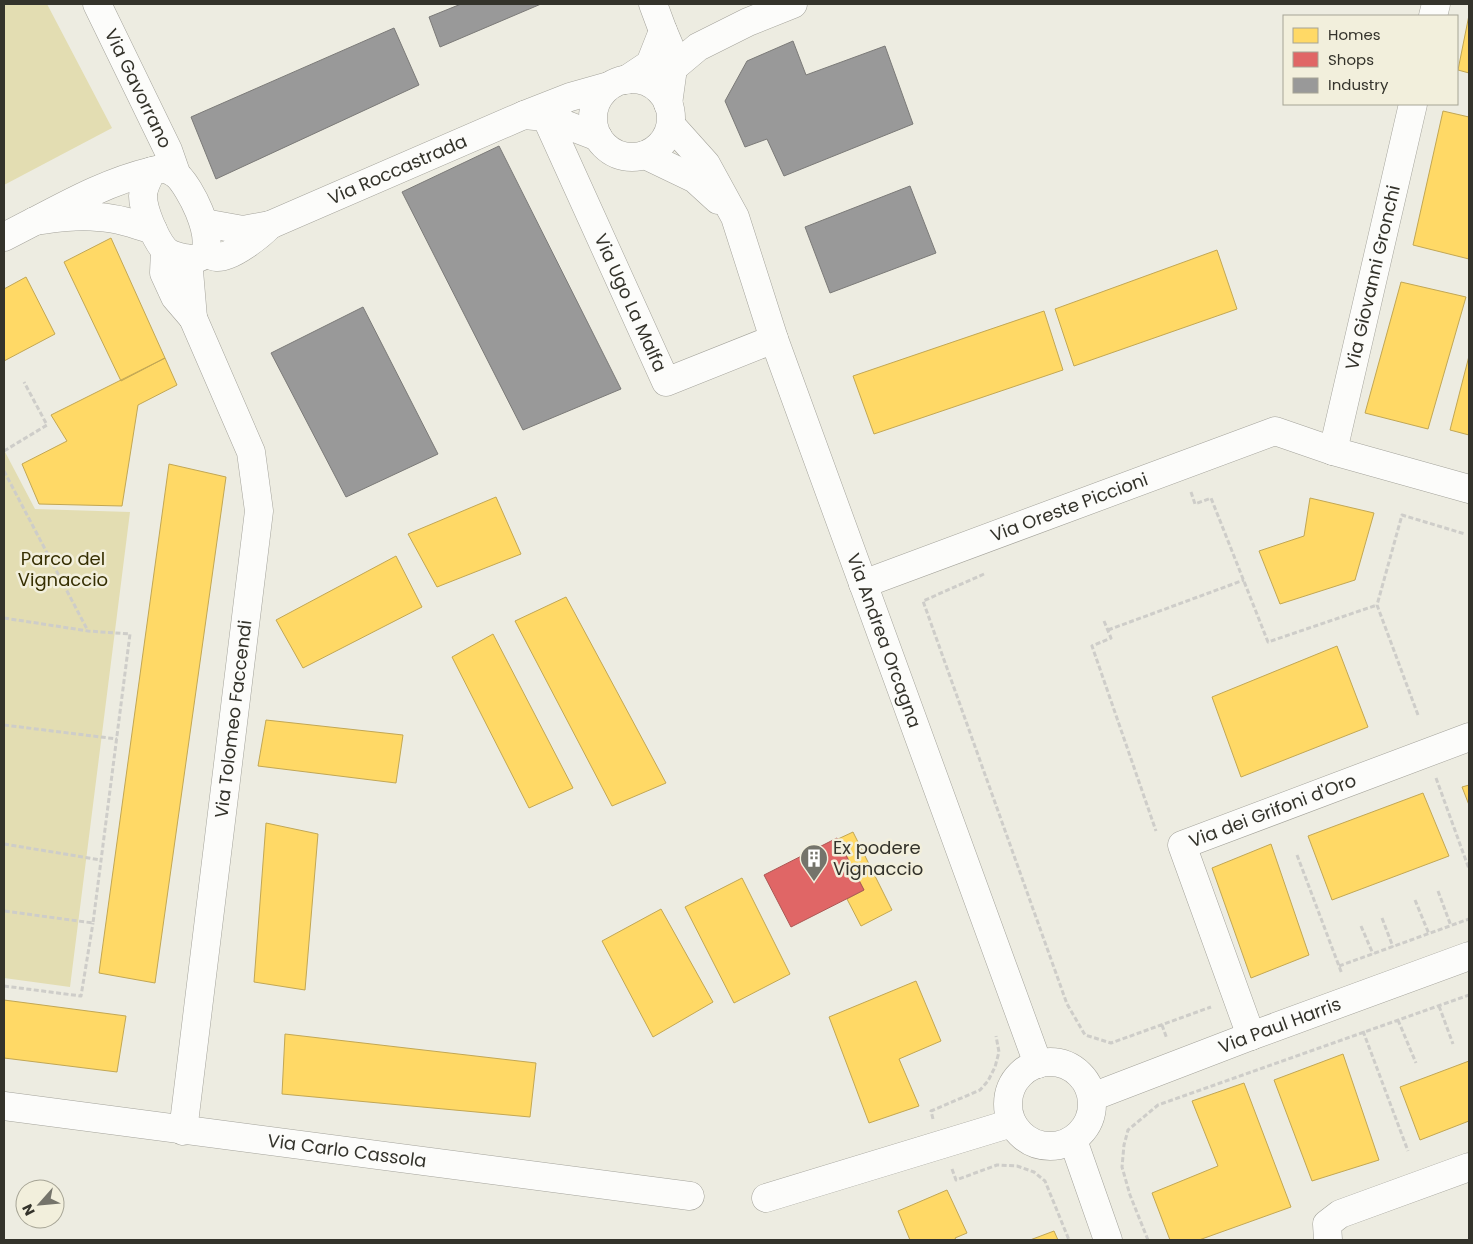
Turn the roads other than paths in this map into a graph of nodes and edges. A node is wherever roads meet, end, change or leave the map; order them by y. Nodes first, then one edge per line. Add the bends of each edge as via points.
1 (97, 4) edge
2 (653, 4) edge
3 (793, 4) edge
4 (663, 31) junction
5 (673, 68) junction
6 (617, 83) junction
7 (1412, 105) edge
8 (670, 114) junction
9 (535, 116) junction
10 (598, 137) junction
11 (645, 155) junction
12 (164, 172) junction
13 (735, 217) junction
14 (35, 220) junction
15 (204, 223) junction
16 (270, 225) junction
17 (4, 237) edge
18 (178, 248) junction
19 (774, 339) junction
20 (1333, 451) junction
21 (1469, 489) edge
22 (863, 584) junction
23 (1469, 737) edge
24 (1469, 956) edge
25 (1251, 1036) junction
26 (1038, 1064) junction
27 (1092, 1096) junction
28 (4, 1106) edge
29 (1012, 1123) junction
30 (183, 1130) junction
31 (1073, 1140) junction
32 (1469, 1167) edge
33 (690, 1196) dead end
34 (766, 1198) dead end
35 (1108, 1240) edge
36 (1328, 1240) edge

1 - 12 street, Via Gavorrano via 168,150
2 - 4 street
3 - 5 street via 698,47
4 - 5 street via 671,50
4 - 6 street via 650,64
5 - 8 street
6 - 8 street, Via Andrea Orcagna via 639,80 652,84 662,93
6 - 9 street, Via Roccastrada via 570,97
6 - 10 street via 600,94 595,104 594,127
7 - 20 street, Via Giovanni Gronchi
8 - 11 street via 668,135 654,151
8 - 13 street, Via Andrea Orcagna via 706,164
9 - 10 street
9 - 16 street, Via Roccastrada
9 - 19 street, Via Ugo La Malfa via 666,382
10 - 11 street, Via Andrea Orcagna via 613,153 634,158
11 - 13 street, Via Andrea Orcagna via 695,179
12 - 14 street via 138,174 99,188
12 - 15 street, Via Gavorrano via 192,197
12 - 18 street via 144,186 143,197
13 - 19 street, Via Andrea Orcagna
14 - 17 street
14 - 18 street, Via Roccastrada via 99,217 126,222
15 - 16 street, Via Roccastrada via 242,230
15 - 18 street, Via Gavorrano via 207,242
16 - 18 street, Via Roccastrada via 258,237 216,257
18 - 30 street, Via Tolomeo Faccendi via 164,273 175,297 193,318 251,452 259,511
19 - 22 street, Via Andrea Orcagna
20 - 21 street
20 - 22 street, Via Oreste Piccioni via 1275,431
22 - 26 street, Via Andrea Orcagna
23 - 25 street, Via dei Grifoni d'Oro via 1182,846
24 - 25 street, Via Paul Harris
25 - 27 street, Via Paul Harris
26 - 27 street via 1052,1062 1078,1072
26 - 29 street via 1025,1070 1014,1081 1008,1108
27 - 31 street via 1089,1121
28 - 30 street, Via Carlo Cassola
29 - 31 street via 1032,1143 1046,1147 1060,1146
29 - 34 street
30 - 33 street, Via Carlo Cassola
31 - 35 street
32 - 36 street via 1340,1214 1327,1224

